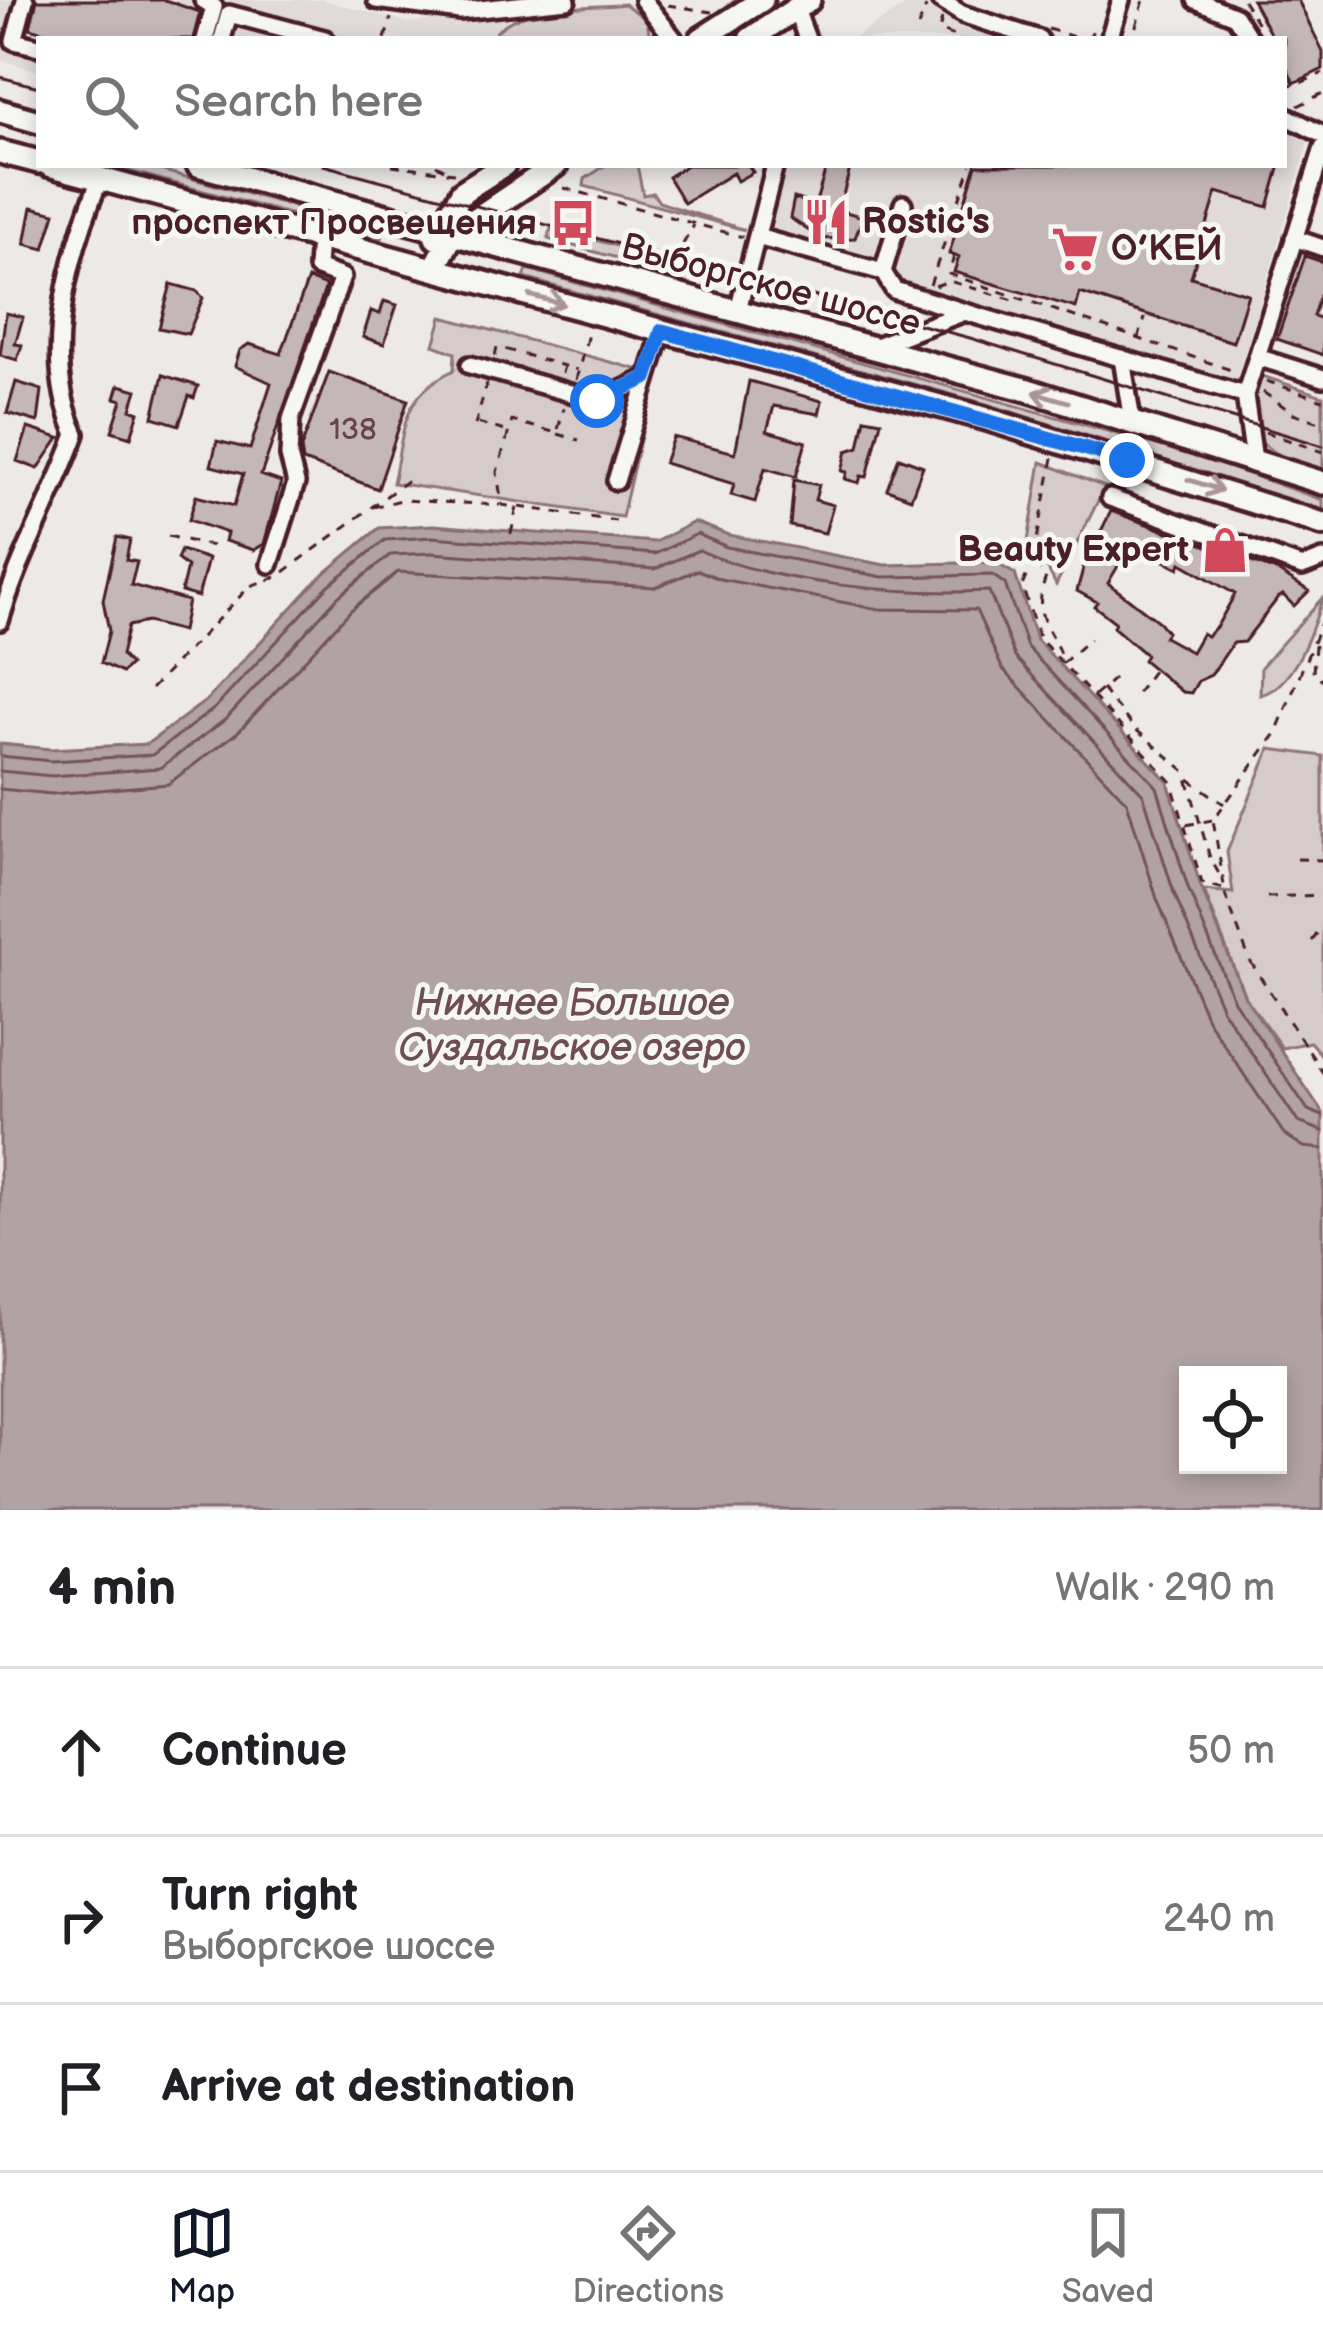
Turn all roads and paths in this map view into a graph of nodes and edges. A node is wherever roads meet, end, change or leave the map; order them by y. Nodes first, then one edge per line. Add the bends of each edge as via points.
1 (25, 0) edge
2 (203, 0) edge
3 (567, 0) edge
4 (644, 0) edge
5 (762, 0) edge
6 (1120, 0) edge
7 (1144, 0) edge
8 (1196, 0) edge
9 (1243, 0) edge
10 (387, 2) edge
11 (938, 2) edge
12 (802, 4) edge
13 (490, 5) edge
14 (667, 5) dead end
15 (715, 12) dead end
16 (918, 27) dead end
17 (206, 36) edge
18 (223, 36) edge
19 (313, 36) edge
20 (386, 36) edge
21 (672, 36) edge
22 (706, 36) edge
23 (754, 36) edge
24 (806, 36) edge
25 (954, 36) edge
26 (1031, 36) edge
27 (1110, 36) edge
28 (1133, 36) edge
29 (1248, 36) edge
30 (1264, 36) edge
31 (36, 46) edge
32 (1323, 74) edge
33 (1287, 84) edge
34 (1323, 93) edge
35 (0, 111) edge
36 (1290, 111) edge
37 (36, 121) edge
38 (1323, 135) edge
39 (1323, 148) edge
40 (0, 152) edge
41 (36, 161) edge
42 (60, 168) edge
43 (212, 168) edge
44 (400, 168) edge
45 (442, 168) edge
46 (498, 168) edge
47 (551, 168) edge
48 (774, 168) edge
49 (970, 168) edge
50 (448, 171) junction
51 (460, 175) dead end
52 (100, 179) junction
53 (564, 188) dead end
54 (903, 204) dead end
55 (532, 224) dead end
56 (695, 224) junction
57 (445, 232) junction
58 (529, 234) dead end
59 (319, 238) junction
60 (1294, 238) junction
61 (756, 239) junction
62 (682, 244) dead end
63 (1323, 248) edge
64 (943, 256) junction
65 (434, 269) junction
66 (883, 272) junction
67 (917, 281) dead end
68 (935, 295) junction
69 (1025, 303) junction
70 (738, 310) junction
71 (965, 312) junction
72 (1145, 318) dead end
73 (938, 321) junction
74 (662, 331) junction
75 (588, 334) dead end
76 (1137, 341) junction
77 (873, 347) junction
78 (1257, 357) junction
79 (1122, 358) junction
80 (470, 365) dead end
81 (563, 366) junction
82 (578, 370) junction
83 (490, 375) junction
84 (1251, 377) junction
85 (646, 378) junction
86 (1323, 378) edge
87 (566, 392) junction
88 (484, 394) dead end
89 (1245, 395) junction
90 (1323, 400) edge
91 (1132, 421) junction
92 (1323, 423) edge
93 (1246, 425) junction
94 (508, 432) junction
95 (557, 433) junction
96 (579, 440) dead end
97 (1323, 452) edge
98 (1054, 456) dead end
99 (1254, 460) junction
100 (408, 480) dead end
101 (616, 481) dead end
102 (1323, 483) edge
103 (1110, 498) dead end
104 (502, 505) junction
105 (517, 507) junction
106 (368, 508) junction
107 (616, 521) dead end
108 (1323, 524) edge
109 (511, 534) dead end
110 (168, 536) dead end
111 (217, 548) dead end
112 (1033, 560) junction
113 (1323, 560) edge
114 (270, 564) dead end
115 (1323, 618) edge
116 (0, 621) edge
117 (1090, 639) dead end
118 (1315, 643) junction
119 (1063, 663) junction
120 (1156, 667) dead end
121 (1120, 673) dead end
122 (1323, 680) edge
123 (151, 689) dead end
124 (1102, 689) junction
125 (1137, 693) dead end
126 (1094, 697) junction
127 (1187, 778) junction
128 (1228, 803) junction
129 (1213, 820) junction
130 (1200, 822) junction
131 (1185, 826) junction
132 (1297, 859) dead end
133 (1323, 860) edge
134 (1225, 881) junction
135 (1226, 889) junction
136 (1323, 895) edge
137 (1267, 897) dead end
138 (1323, 926) edge
139 (1312, 941) dead end
140 (1323, 1073) edge

1 - 31 street via 14,40
2 - 17 street via 214,7
3 - 13 street
4 - 21 street
5 - 22 main road
6 - 27 street
7 - 28 path
8 - 29 street via 1234,16
9 - 30 path
10 - 13 street
10 - 20 path
11 - 16 path
11 - 25 path via 939,30
11 - 26 street
12 - 23 main road
12 - 24 street
14 - 15 path
18 - 19 street via 229,14
32 - 33 path
34 - 36 path
35 - 37 main road
36 - 38 street
39 - 60 street
40 - 41 main road
42 - 52 main road, Выборгское шоссе
43 - 57 main road, Выборгское шоссе
44 - 50 path
45 - 50 path
46 - 57 main road via 462,192
47 - 57 main road
48 - 61 street
49 - 64 path
50 - 51 path
52 - 59 main road, Выборгское шоссе
52 - 116 street via 57,348 61,401 76,434
53 - 56 path
54 - 66 street
55 - 58 path
56 - 61 path
56 - 62 path
57 - 65 main road
57 - 70 main road, Выборгское шоссе
59 - 65 main road, Выборгское шоссе
59 - 114 street via 317,268 342,277 291,418 296,483
60 - 63 street
60 - 78 street
61 - 66 street
61 - 70 street
64 - 68 path
64 - 69 path via 954,257 949,274
65 -> 74 main road, Выборгское шоссе
66 - 68 street via 894,290
67 - 68 path
68 - 69 path via 949,280
68 - 71 street
68 - 73 street
69 - 76 path
70 - 77 main road, Выборгское шоссе
71 - 73 street
71 - 79 street
72 - 76 path
73 - 77 street
74 - 85 street
74 -> 108 main road, Выборгское шоссе via 1029,431
75 - 82 path
76 - 84 path
91 -> 77 main road, Выборгское шоссе
78 - 84 street
78 - 86 street
79 - 89 street
79 - 91 street
80 - 83 street
81 - 82 path
81 - 83 path via 497,346
81 - 87 path
82 - 87 path
83 - 87 street
84 - 89 street
84 - 90 path
84 - 92 path via 1292,413
85 - 87 street via 598,401
85 - 101 street
87 - 95 path
88 - 94 path via 476,424
89 - 93 street
91 - 99 main road, Выборгское шоссе
93 - 97 path
93 - 99 street
94 - 95 path via 512,421
94 - 104 path via 497,472
95 - 96 path
98 - 112 path
99 - 102 main road, Выборгское шоссе
100 - 106 path
103 - 113 street via 1302,566
104 - 105 path
104 - 106 path via 401,500
105 - 107 path
105 - 109 path
106 - 123 path via 271,581 250,586
110 - 111 path
112 - 119 path via 1046,577 1038,600
112 - 119 path via 1022,586 1039,638
115 - 118 path
117 - 119 path
118 - 122 path via 1313,673
118 - 128 path via 1275,735
119 - 126 path
120 - 125 path
121 - 124 path
124 - 126 path
124 - 127 path
126 - 131 path via 1171,781
127 - 128 path
127 - 130 path
128 - 129 path
129 - 130 path
129 - 134 path
130 - 131 path
130 - 134 path
131 - 135 path via 1202,883
132 - 133 path
134 - 135 path
135 - 140 path via 1250,961
136 - 137 path
138 - 139 path

